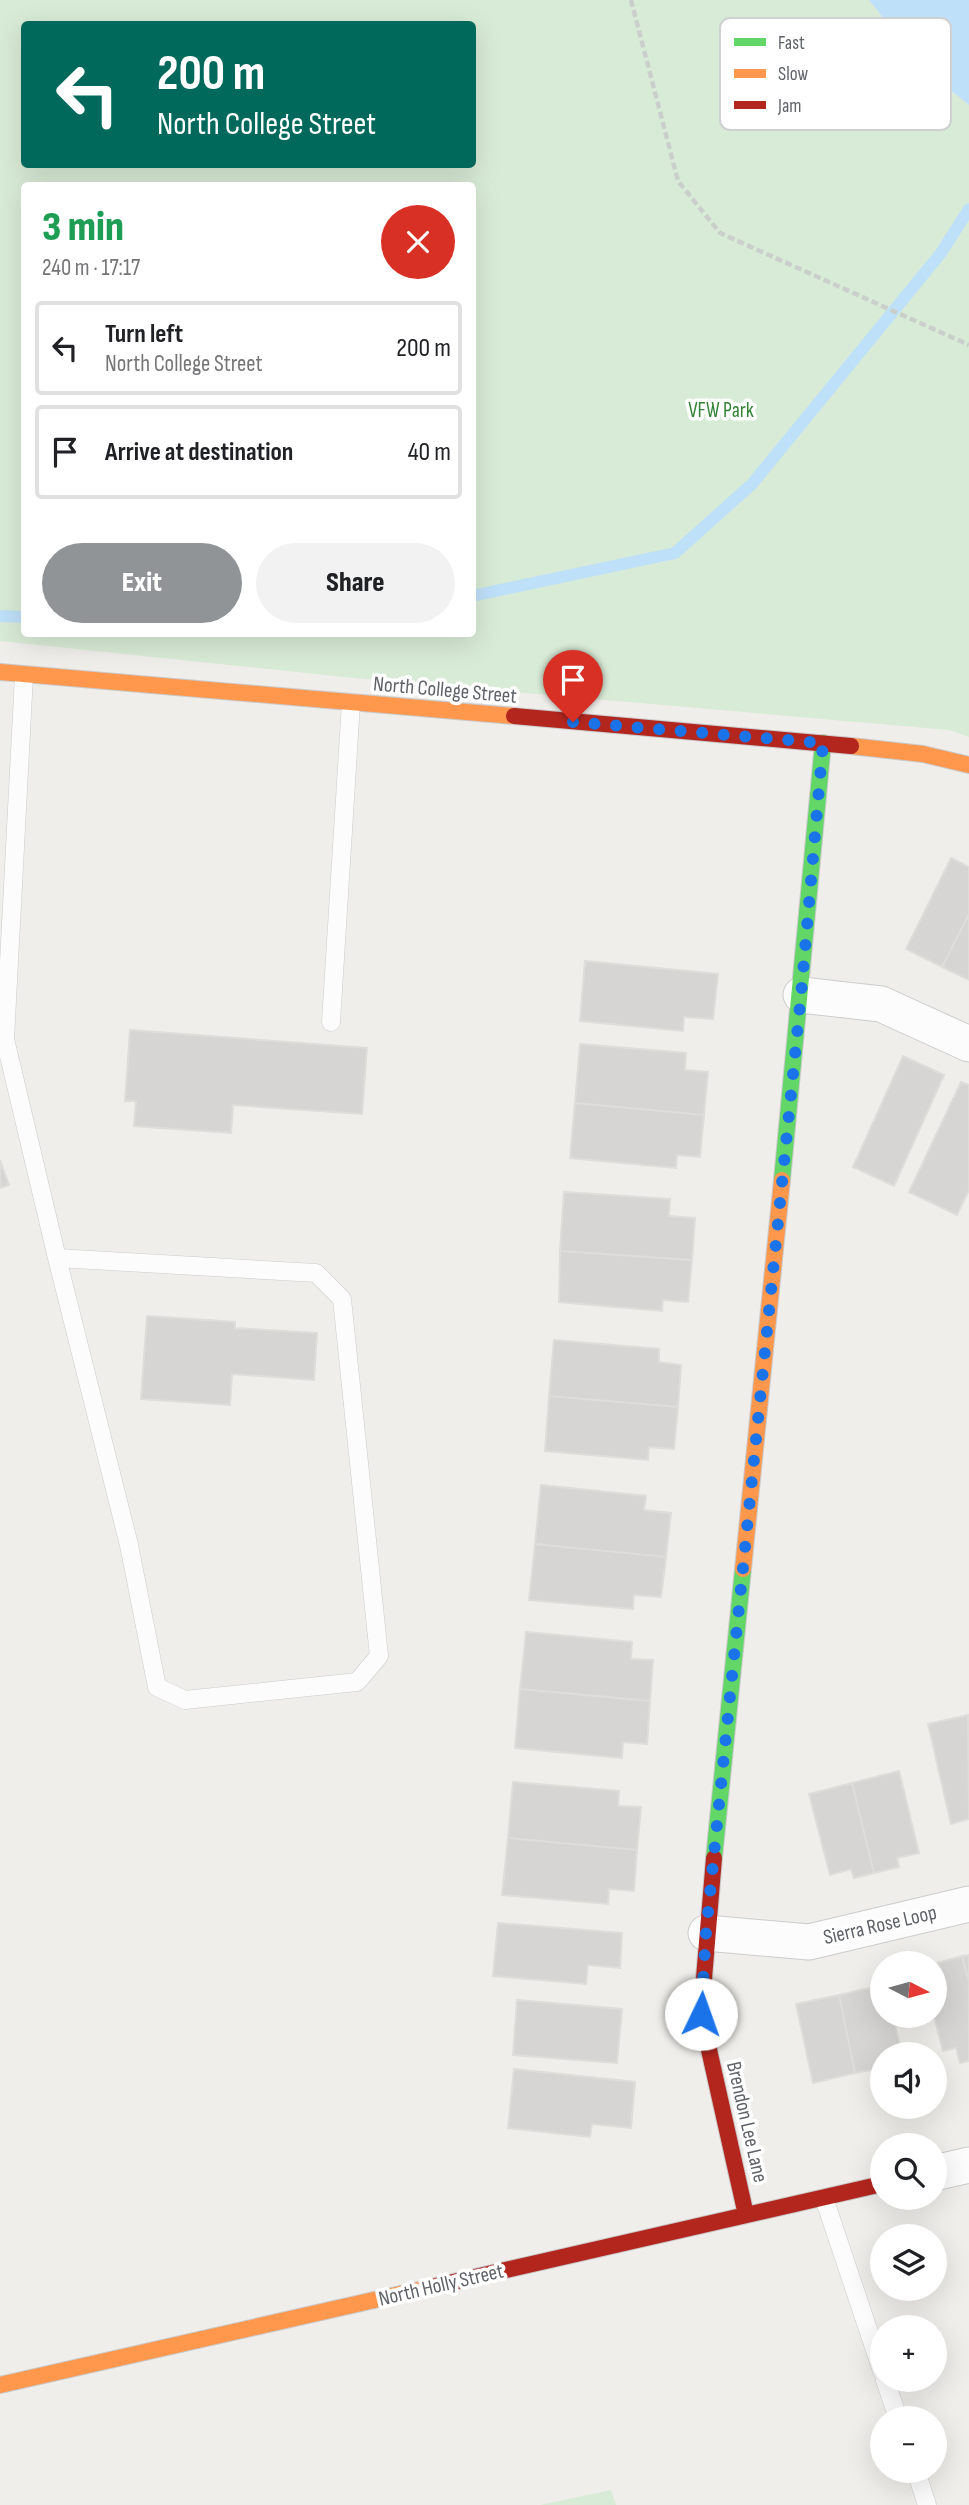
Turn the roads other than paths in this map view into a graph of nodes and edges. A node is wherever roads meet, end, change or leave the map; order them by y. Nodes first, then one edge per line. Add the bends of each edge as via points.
1 (0, 673) edge
2 (24, 674) junction
3 (351, 703) junction
4 (823, 743) junction
5 (969, 765) edge
6 (801, 995) junction
7 (331, 1022) dead end
8 (969, 1044) edge
9 (57, 1258) junction
10 (969, 1904) edge
11 (706, 1933) junction
12 (969, 2165) edge
13 (947, 2170) edge
14 (870, 2187) edge
15 (824, 2197) junction
16 (746, 2215) junction
17 (870, 2335) edge
18 (0, 2385) edge
19 (920, 2483) edge
20 (927, 2505) edge

1 - 2 street, North College Street
2 - 3 street, North College Street
2 - 9 lane via 5,1039
3 - 4 street, North College Street
3 - 7 lane
4 - 5 street, North College Street via 923,754
4 - 6 street, Brendon Lee Lane
6 - 8 street via 881,1004
6 - 11 street, Brendon Lee Lane
9 - 9 lane via 129,1545 157,1687 185,1700 357,1682 379,1656 342,1299 316,1272
10 - 11 street, Sierra Rose Loop via 809,1942
11 - 16 street, Brendon Lee Lane via 701,2014
12 - 13 street
14 - 15 street, North Holly Street
15 - 16 street, North Holly Street
15 - 17 lane
16 - 18 street, North Holly Street
19 - 20 lane

